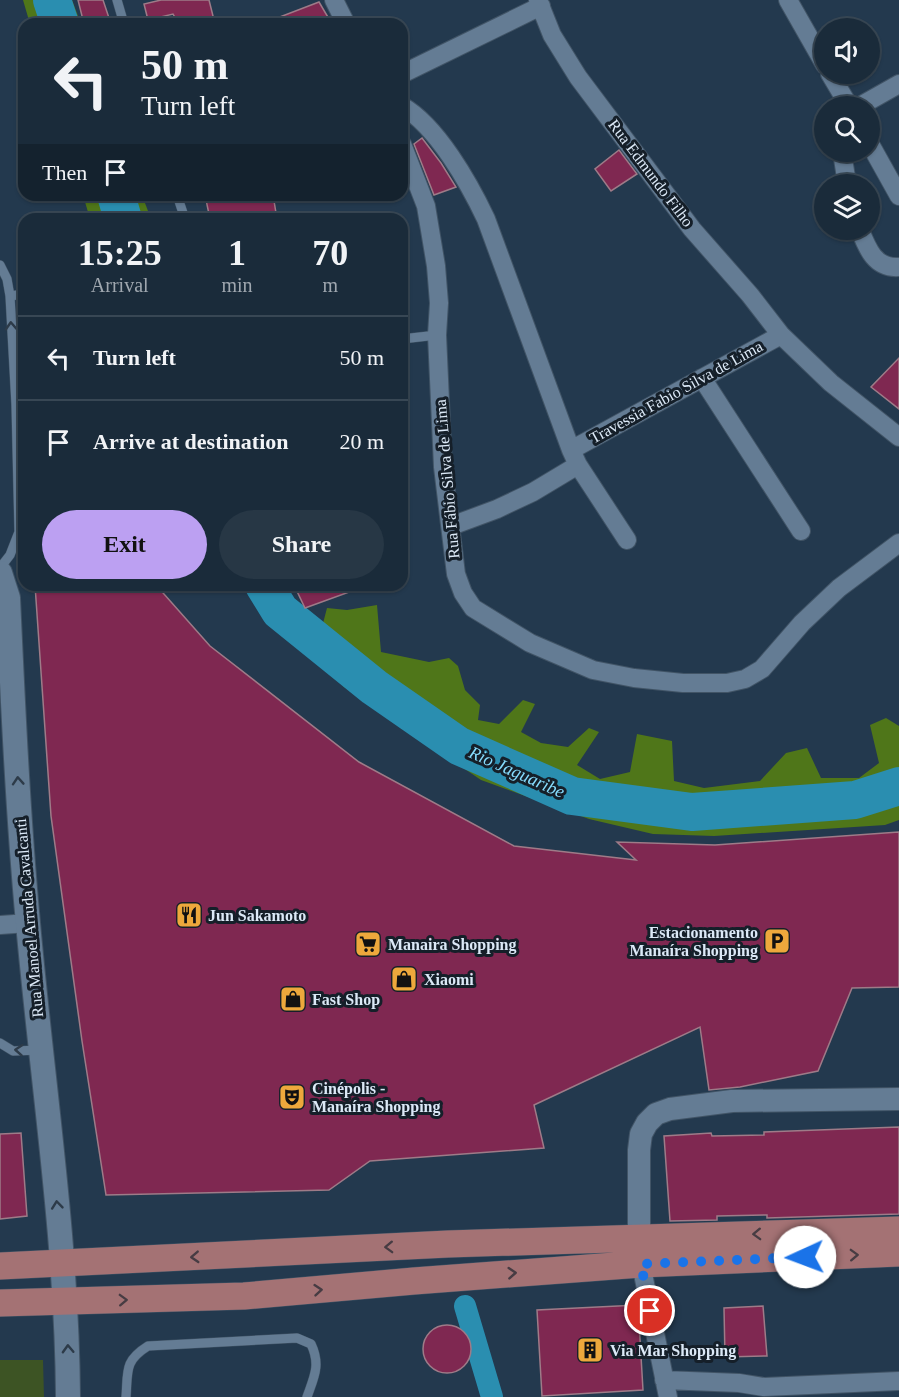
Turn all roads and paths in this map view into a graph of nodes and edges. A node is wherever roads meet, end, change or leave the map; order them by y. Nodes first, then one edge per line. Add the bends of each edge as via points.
1 (117, 0) edge
2 (334, 0) edge
3 (788, 0) edge
4 (540, 3) edge
5 (122, 18) edge
6 (343, 18) edge
7 (814, 46) edge
8 (408, 71) edge
9 (899, 84) edge
10 (878, 96) edge
11 (408, 110) edge
12 (408, 160) edge
13 (880, 162) edge
14 (899, 196) edge
15 (864, 240) edge
16 (0, 265) edge
17 (899, 267) edge
18 (18, 295) edge
19 (10, 296) junction
20 (437, 334) junction
21 (781, 335) junction
22 (408, 338) edge
23 (702, 378) junction
24 (899, 437) edge
25 (575, 457) junction
26 (18, 490) edge
27 (451, 526) junction
28 (801, 531) dead end
29 (18, 535) edge
30 (627, 540) dead end
31 (899, 543) edge
32 (0, 568) edge
33 (0, 573) edge
34 (7, 725) edge
35 (28, 923) junction
36 (0, 925) edge
37 (0, 1043) edge
38 (41, 1050) junction
39 (899, 1099) edge
40 (899, 1230) edge
41 (639, 1237) junction
42 (899, 1253) edge
43 (63, 1263) junction
44 (641, 1264) junction
45 (0, 1266) edge
46 (65, 1302) junction
47 (0, 1303) edge
48 (899, 1381) edge
49 (666, 1388) edge
50 (757, 1392) edge
51 (68, 1397) edge
52 (126, 1397) edge
53 (307, 1397) edge

1 - 5 lane
2 - 6 street
3 - 7 street
4 - 8 street
4 - 21 street, Rua Edmundo Filho via 552,34 578,77 692,229
9 - 10 street
11 - 25 street via 445,150 486,219
12 - 20 street, Rua Fábio Silva de Lima via 426,206 438,284
13 - 14 street
15 - 17 street via 875,259
16 - 19 lane
18 - 19 lane
26 -> 19 lane
20 - 22 lane
20 - 27 street, Rua Fábio Silva de Lima via 443,467
21 - 23 street, Travessia Fabio Silva de Lima
21 - 24 street, Rua Edmundo Filho via 831,383
23 - 25 street, Travessia Fabio Silva de Lima
23 - 28 street
25 - 27 street, Travessia Fabio Silva de Lima via 515,501
25 - 30 street
27 - 31 street, Rua Fábio Silva de Lima via 456,574 463,593 473,608 485,616 530,643 593,670 707,684 745,679 762,669 839,588
32 -> 29 lane
33 - 34 main road, Rua Manoel Arruda Cavalcanti via 8,597
35 -> 34 main road, Rua Manoel Arruda Cavalcanti
35 - 36 street
35 - 38 main road, Rua Manoel Arruda Cavalcanti
38 -> 37 lane via 12,1051
43 -> 38 main road, Rua Manoel Arruda Cavalcanti
39 - 41 street via 732,1101 656,1114 641,1134
40 -> 41 main road
41 -> 43 main road
44 -> 42 main road
43 - 45 main road
43 - 46 main road, Rua Manoel Arruda Cavalcanti
46 -> 44 main road via 244,1296
44 - 49 street
46 - 47 main road
51 -> 46 main road, Rua Manoel Arruda Cavalcanti
48 - 50 street
49 - 50 street via 739,1383
52 - 53 lane via 134,1356 148,1346 297,1338 311,1344 317,1357

